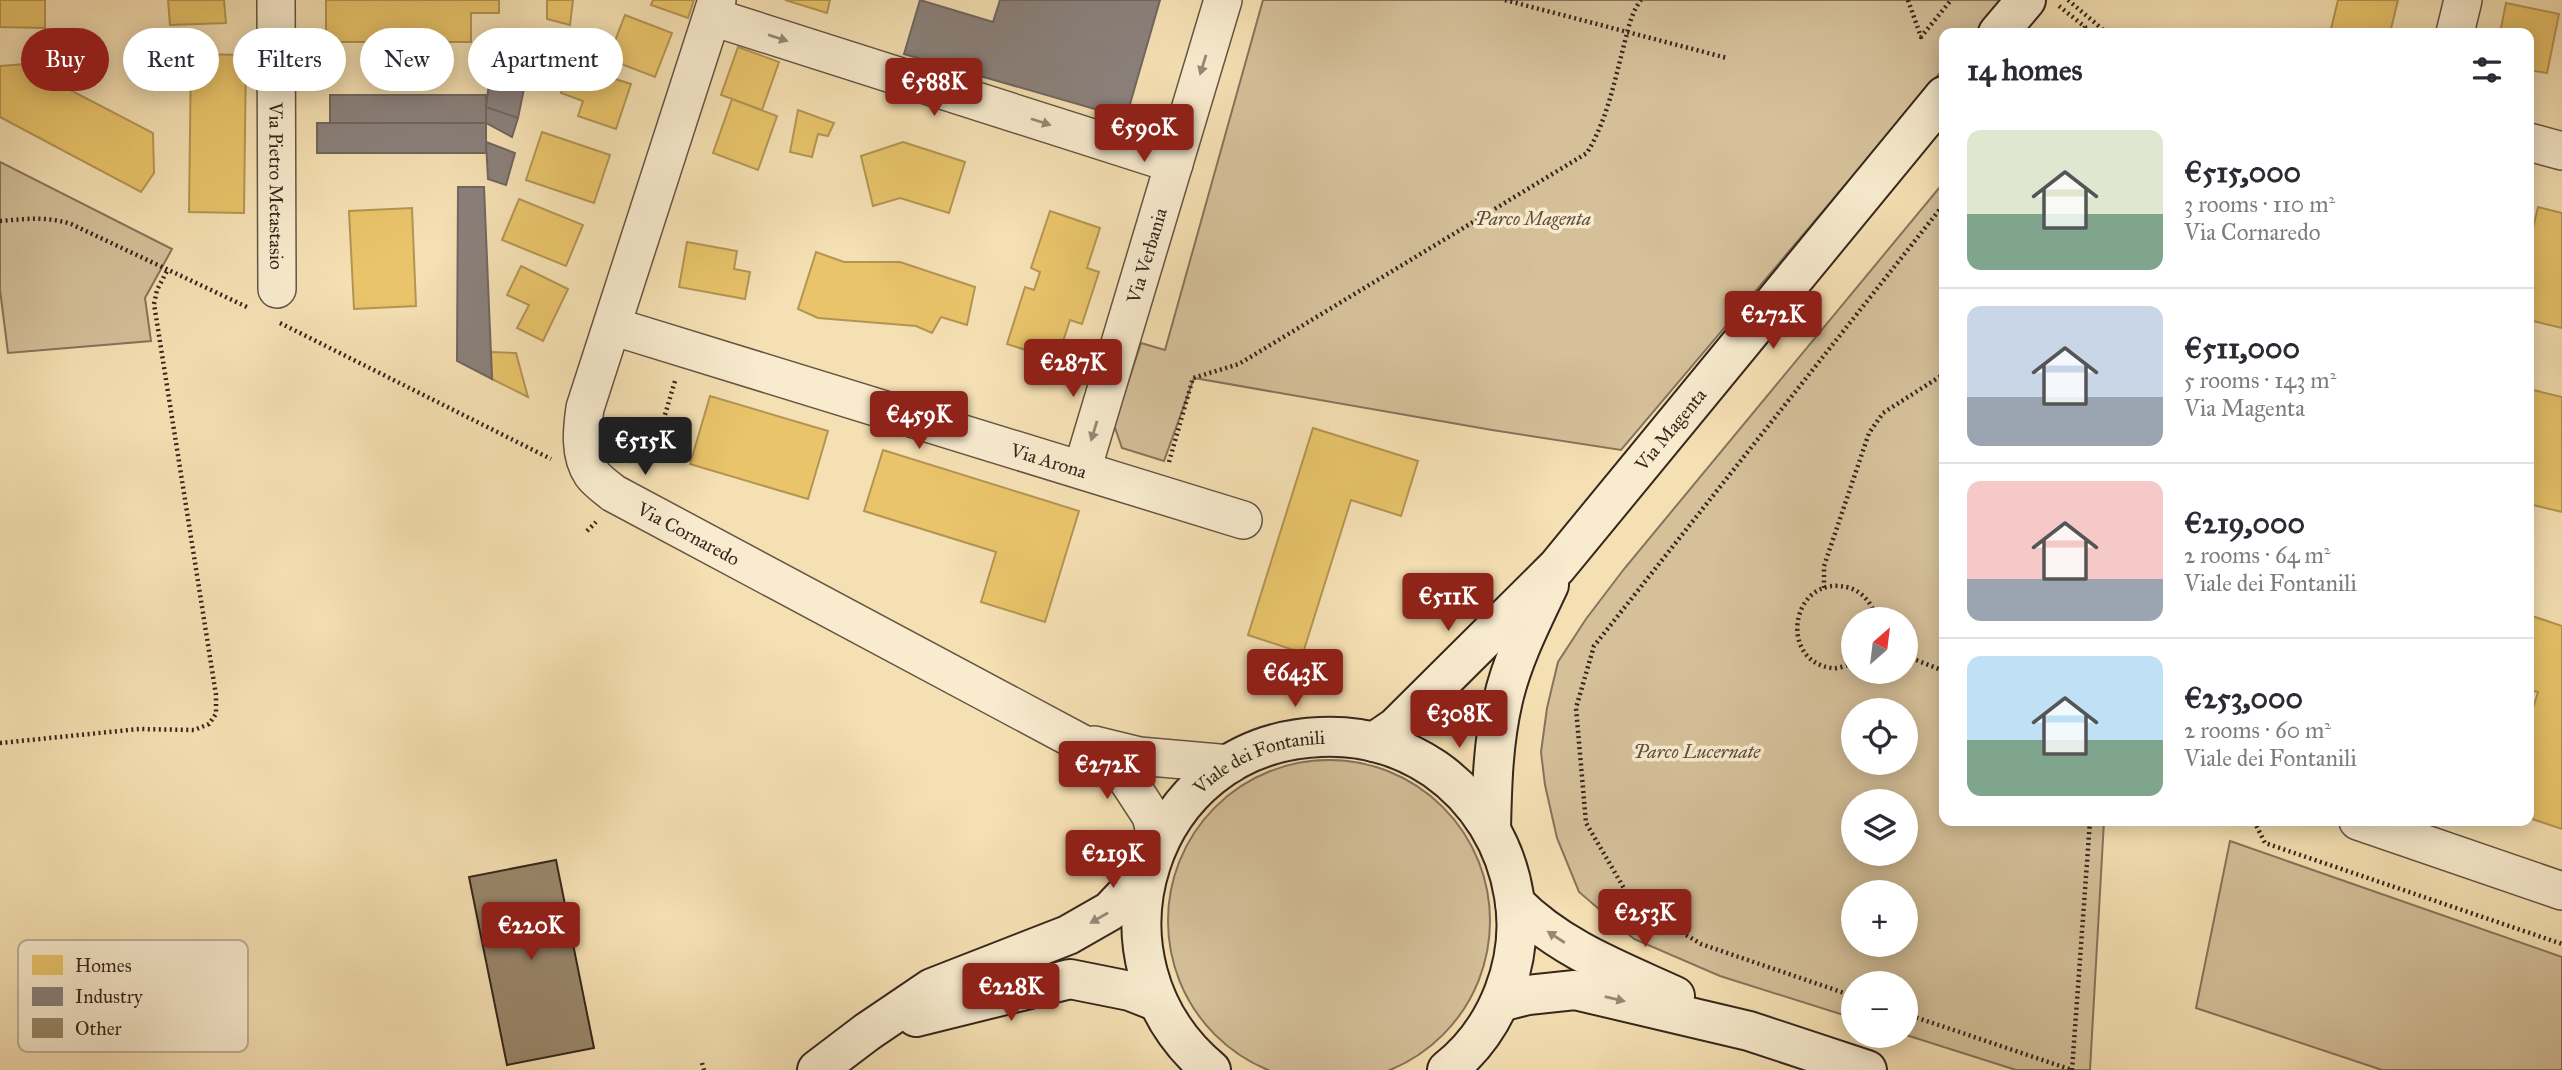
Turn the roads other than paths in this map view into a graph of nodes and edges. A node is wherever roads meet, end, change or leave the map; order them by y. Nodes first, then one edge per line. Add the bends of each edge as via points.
1 (276, 0) edge
2 (1223, 0) edge
3 (2026, 0) edge
4 (2463, 0) edge
5 (715, 8) edge
6 (2002, 28) edge
7 (2456, 28) edge
8 (1939, 102) edge
9 (2534, 143) edge
10 (2562, 151) edge
11 (1174, 164) junction
12 (269, 307) road end
13 (612, 326) junction
14 (1082, 470) junction
15 (1243, 520) dead end
16 (1557, 567) junction
17 (1079, 742) junction
18 (1374, 742) junction
19 (1230, 764) junction
20 (2373, 826) edge
21 (1491, 829) junction
22 (1153, 858) junction
23 (2562, 891) edge
24 (1516, 903) junction
25 (1158, 1002) junction
26 (1500, 1002) junction
27 (1749, 1031) junction
28 (867, 1032) junction
29 (1196, 1062) edge
30 (817, 1070) edge
31 (1447, 1070) edge
32 (1867, 1070) edge

1 - 12 street, Via Pietro Metastasio
2 -> 11 street, Via Verbania
3 - 6 street
4 - 7 street
5 -> 11 street
5 - 13 street, Via Cornaredo
8 - 16 street, Via Magenta
9 - 10 street
11 -> 14 street, Via Verbania
13 - 14 street, Via Arona
13 - 17 street, Via Cornaredo via 581,434 592,475 613,494
14 - 15 street, Via Arona
16 - 18 street, Via Magenta via 1396,727
16 - 21 street, Via Magenta via 1503,698 1492,763
17 - 19 street, Via Cornaredo via 1139,756
17 - 22 street, Via Cornaredo via 1119,767 1152,816
18 - 19 street, Viale dei Fontanili via 1340,736 1305,738 1255,751
18 - 21 street, Viale dei Fontanili via 1405,752 1439,772 1470,800
19 - 22 street, Viale dei Fontanili via 1177,812
20 - 23 street
21 - 24 street, Viale dei Fontanili via 1503,853
22 - 25 street, Viale dei Fontanili via 1141,907 1142,945
22 -> 28 street via 1110,911 1079,929 932,988
24 - 26 street, Viale dei Fontanili via 1515,950
27 -> 24 street via 1574,949 1536,924
25 - 28 street via 1130,991 1070,979
25 - 29 street, Viale dei Fontanili
26 -> 27 street via 1575,990
26 - 31 street, Viale dei Fontanili via 1476,1041
27 - 32 street
28 - 30 street

